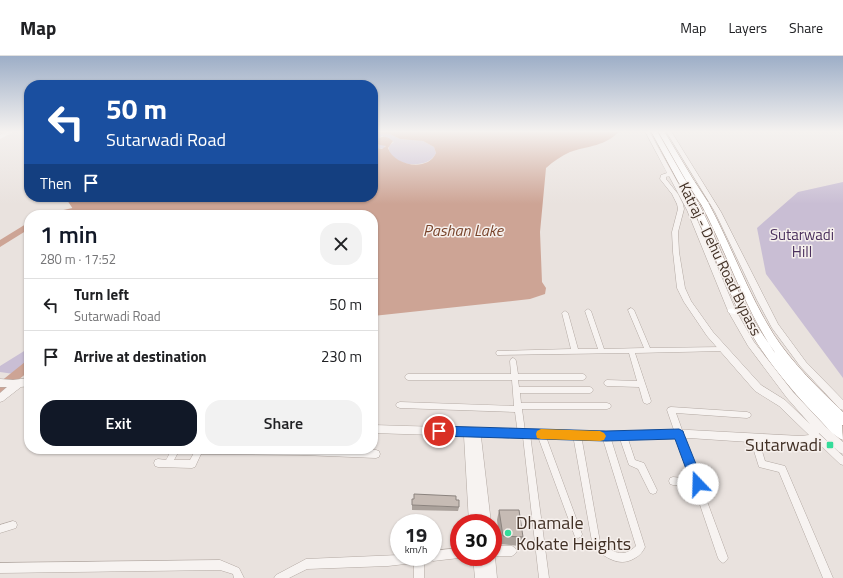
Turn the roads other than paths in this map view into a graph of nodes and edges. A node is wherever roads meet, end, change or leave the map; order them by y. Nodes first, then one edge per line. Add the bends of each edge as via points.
1 (659, 155) edge
2 (668, 155) edge
3 (675, 155) edge
4 (682, 155) edge
5 (669, 174) junction
6 (682, 195) junction
7 (708, 199) junction
8 (692, 214) junction
9 (678, 215) junction
10 (631, 310) dead end
11 (588, 311) dead end
12 (732, 311) junction
13 (744, 312) junction
14 (565, 313) dead end
15 (775, 345) junction
16 (788, 345) junction
17 (723, 349) junction
18 (632, 350) junction
19 (648, 350) junction
20 (575, 351) junction
21 (602, 351) junction
22 (499, 352) dead end
23 (513, 361) dead end
24 (515, 376) junction
25 (408, 377) dead end
26 (583, 377) dead end
27 (24, 383) edge
28 (607, 383) dead end
29 (0, 384) edge
30 (16, 384) junction
31 (642, 384) junction
32 (516, 390) junction
33 (590, 390) dead end
34 (0, 398) edge
35 (647, 401) dead end
36 (400, 405) dead end
37 (607, 406) dead end
38 (843, 406) edge
39 (518, 408) junction
40 (747, 415) dead end
41 (843, 420) edge
42 (378, 429) edge
43 (472, 432) junction
44 (524, 434) junction
45 (541, 434) junction
46 (679, 434) junction
47 (814, 434) junction
48 (843, 434) edge
49 (577, 435) junction
50 (606, 436) junction
51 (623, 436) junction
52 (754, 438) junction
53 (843, 449) edge
54 (173, 454) edge
55 (197, 454) edge
56 (843, 461) edge
57 (158, 463) dead end
58 (168, 463) junction
59 (673, 481) dead end
60 (698, 484) junction
61 (652, 490) dead end
62 (475, 514) edge
63 (484, 514) edge
64 (13, 525) dead end
65 (0, 529) edge
66 (578, 534) dead end
67 (512, 551) dead end
68 (502, 553) edge
69 (723, 558) dead end
70 (390, 561) edge
71 (421, 566) edge
72 (484, 566) edge
73 (488, 566) edge
74 (0, 568) edge
75 (239, 578) edge
76 (279, 578) edge
77 (419, 578) edge
78 (481, 578) edge
79 (491, 578) edge
80 (544, 578) edge
81 (828, 578) edge

1 - 5 street
2 - 13 highway, Katraj - Dehu Road Bypass, bridge via 695,204
3 - 7 highway, Katraj - Dehu Road Bypass, bridge via 692,184
4 - 7 street
5 - 6 street
5 - 9 street via 662,176 679,201
6 - 7 street
6 - 8 street
7 - 15 highway, Katraj - Dehu Road Bypass via 749,299
7 - 16 street via 761,300
8 - 9 street
8 - 12 street
9 - 17 street via 675,238 681,288 698,317
10 - 19 street
11 - 21 street
12 - 13 highway
12 - 53 street via 751,344 786,389 822,430
13 - 48 highway, Katraj - Dehu Road Bypass via 778,366 801,393
14 - 20 street
15 - 16 highway
15 - 41 highway, Katraj - Dehu Road Bypass via 814,391
16 - 38 street
17 - 19 street
17 - 47 street via 758,388 782,403
18 - 19 street
18 - 21 street
18 - 31 street
20 - 21 street
20 - 22 street
23 - 24 street
24 - 25 street
24 - 26 street
24 - 32 street
27 - 30 street
28 - 31 street
29 - 30 street
30 - 34 street
31 - 35 street
32 - 33 street
32 - 39 street
36 - 39 street
37 - 39 street
39 - 44 street
40 - 46 street via 671,410
42 - 43 street
43 - 44 street
43 - 62 street
43 - 63 street
44 - 45 street
44 - 80 street
45 - 49 street
45 - 66 street
46 - 51 street
46 - 52 street
46 - 60 street
47 - 52 street via 809,440
47 - 56 street
49 - 50 street
49 - 50 street via 596,544 610,556 625,559 633,556 641,547
50 - 51 street
51 - 61 street via 632,462 641,466
52 - 81 street via 762,464 782,470
54 - 58 street
55 - 58 street via 192,464
57 - 58 street
59 - 60 street
60 - 69 street
64 - 65 street
67 - 68 street
70 - 76 street via 306,564
71 - 77 street
72 - 78 street
73 - 79 street
74 - 75 street via 220,565 236,571

